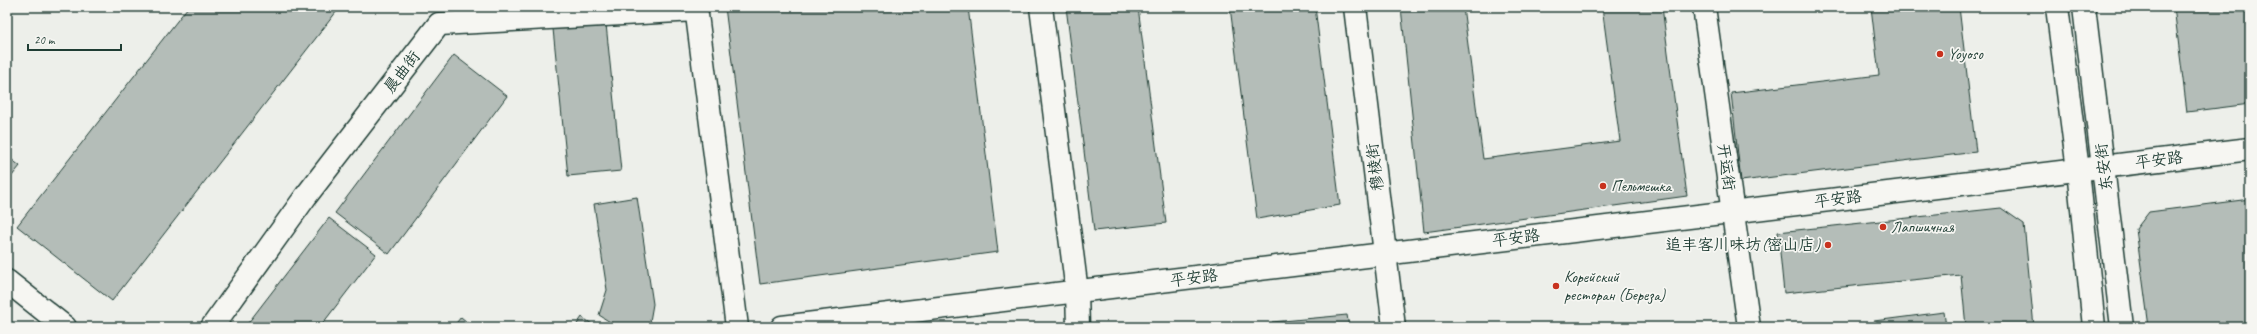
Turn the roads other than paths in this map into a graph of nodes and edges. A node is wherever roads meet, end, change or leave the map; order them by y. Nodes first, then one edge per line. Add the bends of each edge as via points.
1 (1041, 7) edge
2 (1355, 7) edge
3 (1704, 7) edge
4 (2057, 7) edge
5 (2084, 7) edge
6 (696, 9) edge
7 (2250, 149) edge
8 (2104, 167) junction
9 (2078, 170) junction
10 (1732, 212) junction
11 (1385, 254) junction
12 (7, 281) edge
13 (1077, 292) junction
14 (66, 327) edge
15 (212, 327) edge
16 (737, 327) edge
17 (782, 327) edge
18 (1078, 327) edge
19 (1394, 327) edge
20 (1749, 327) edge
21 (2094, 327) edge
22 (2122, 327) edge

1 - 13 street
2 - 11 street, 穆棱街
3 - 10 street, 开运街
4 - 9 street, 东安街
5 - 8 street, 东安街
6 - 15 street, 晨曲街 via 439,24 306,196
6 - 16 street
7 - 8 street, 平安路
8 - 9 street, 平安路
8 - 22 street, 东安街
9 - 10 street, 平安路
9 - 21 street, 东安街
10 - 11 street, 平安路
10 - 20 street, 开运街
11 - 13 street, 平安路
11 - 19 street, 穆棱街
12 - 14 street
13 - 17 street, 平安路
13 - 18 street

